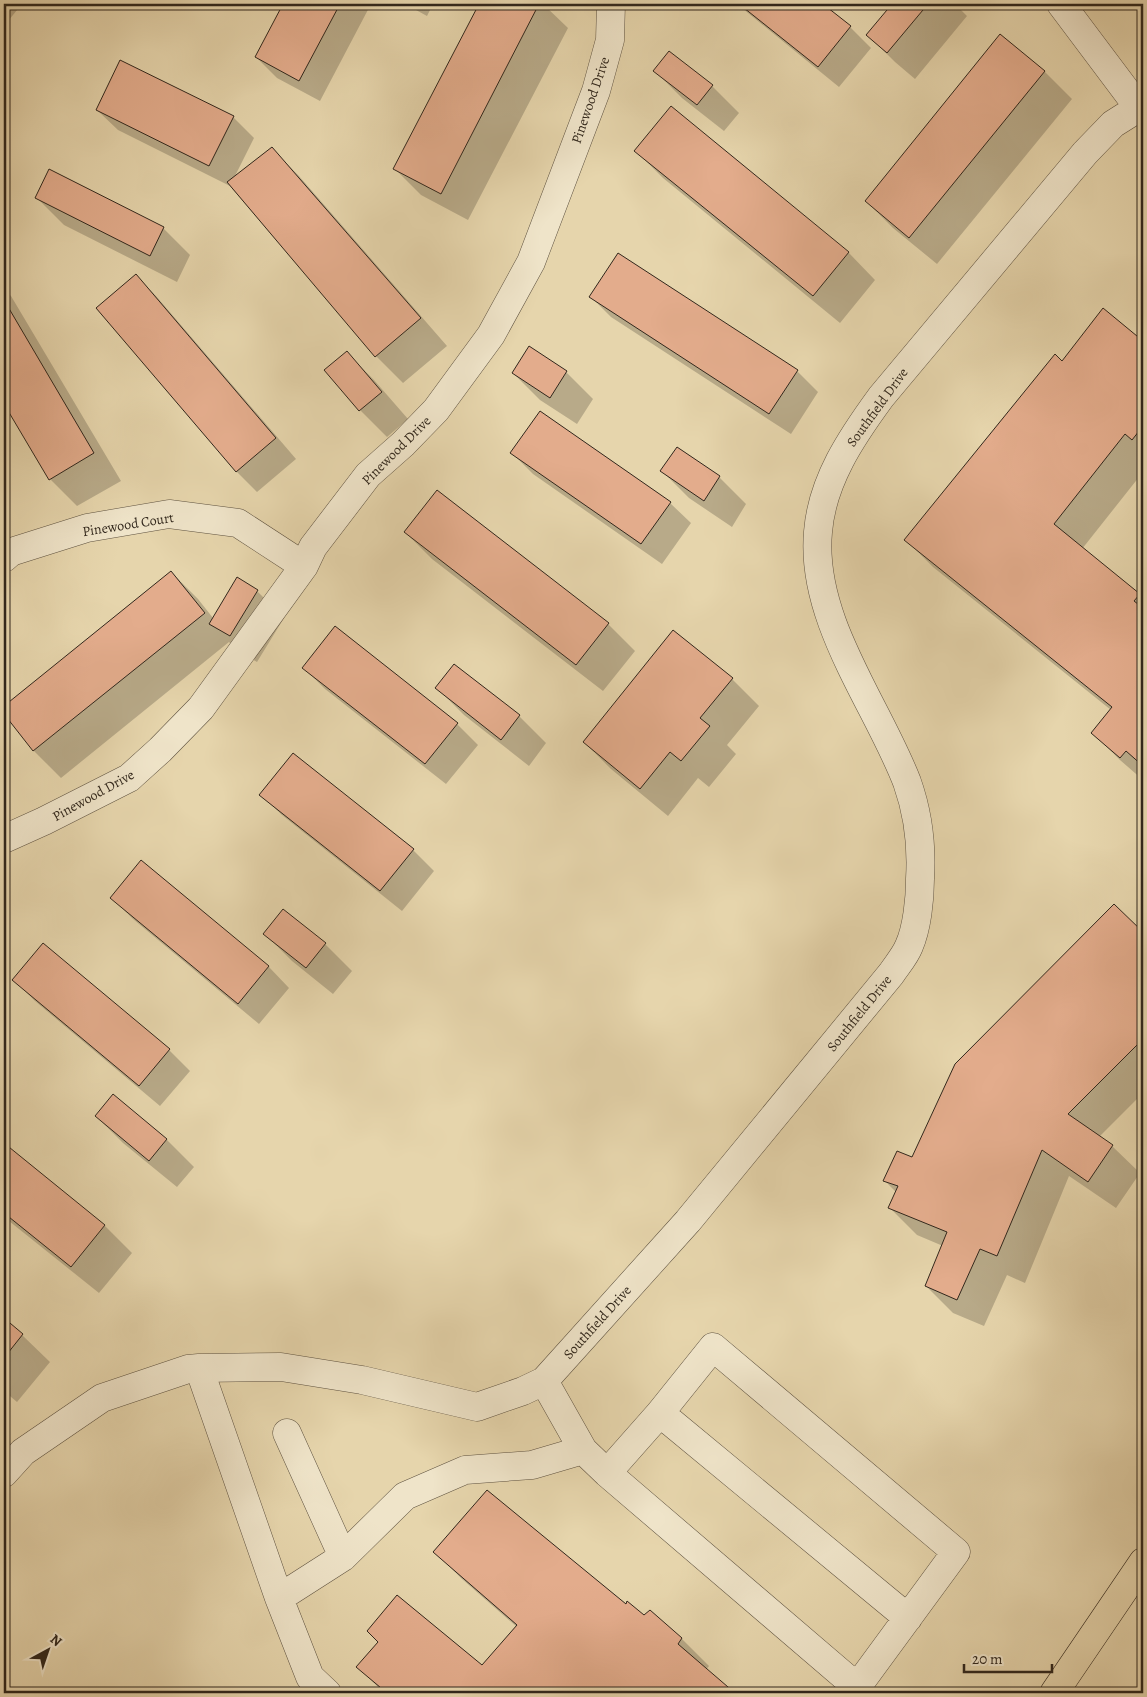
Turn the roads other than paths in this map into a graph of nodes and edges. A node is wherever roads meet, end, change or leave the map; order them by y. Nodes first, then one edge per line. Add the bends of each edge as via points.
1 (611, 4) edge
2 (1060, 4) edge
3 (1141, 107) edge
4 (4, 558) edge
5 (304, 566) junction
6 (4, 839) edge
7 (199, 1368) junction
8 (544, 1381) junction
9 (660, 1412) junction
10 (288, 1433) dead end
11 (583, 1450) junction
12 (4, 1473) edge
13 (607, 1473) junction
14 (343, 1557) junction
15 (1143, 1562) edge
16 (279, 1598) junction
17 (908, 1618) junction
18 (855, 1690) edge
19 (327, 1693) edge
20 (1054, 1693) edge

1 - 5 street, Pinewood Drive via 610,40 596,91 531,262 491,335 436,410 368,474 313,547
2 - 3 street
3 - 8 street, Southfield Drive via 1113,124 1085,153 881,397 854,434 835,469 824,500 818,533 818,568 823,596 840,642 907,783 919,828 919,905 909,946 891,974 692,1216
4 - 5 street, Pinewood Court via 11,552 87,528 169,514 238,523
5 - 6 street, Pinewood Drive via 202,708 160,750 128,778
7 - 8 street, Southfield Drive via 281,1367 362,1380 477,1407
7 - 12 street, Southfield Drive via 102,1398 23,1452
7 - 16 street
8 - 11 street
9 - 13 street
9 - 17 street
9 - 17 street via 713,1347 956,1552
10 - 14 street
11 - 13 street
11 - 14 street via 532,1464 465,1470 405,1496
13 - 18 street
14 - 16 street
15 - 20 main road
16 - 19 street via 310,1678
17 - 18 street

